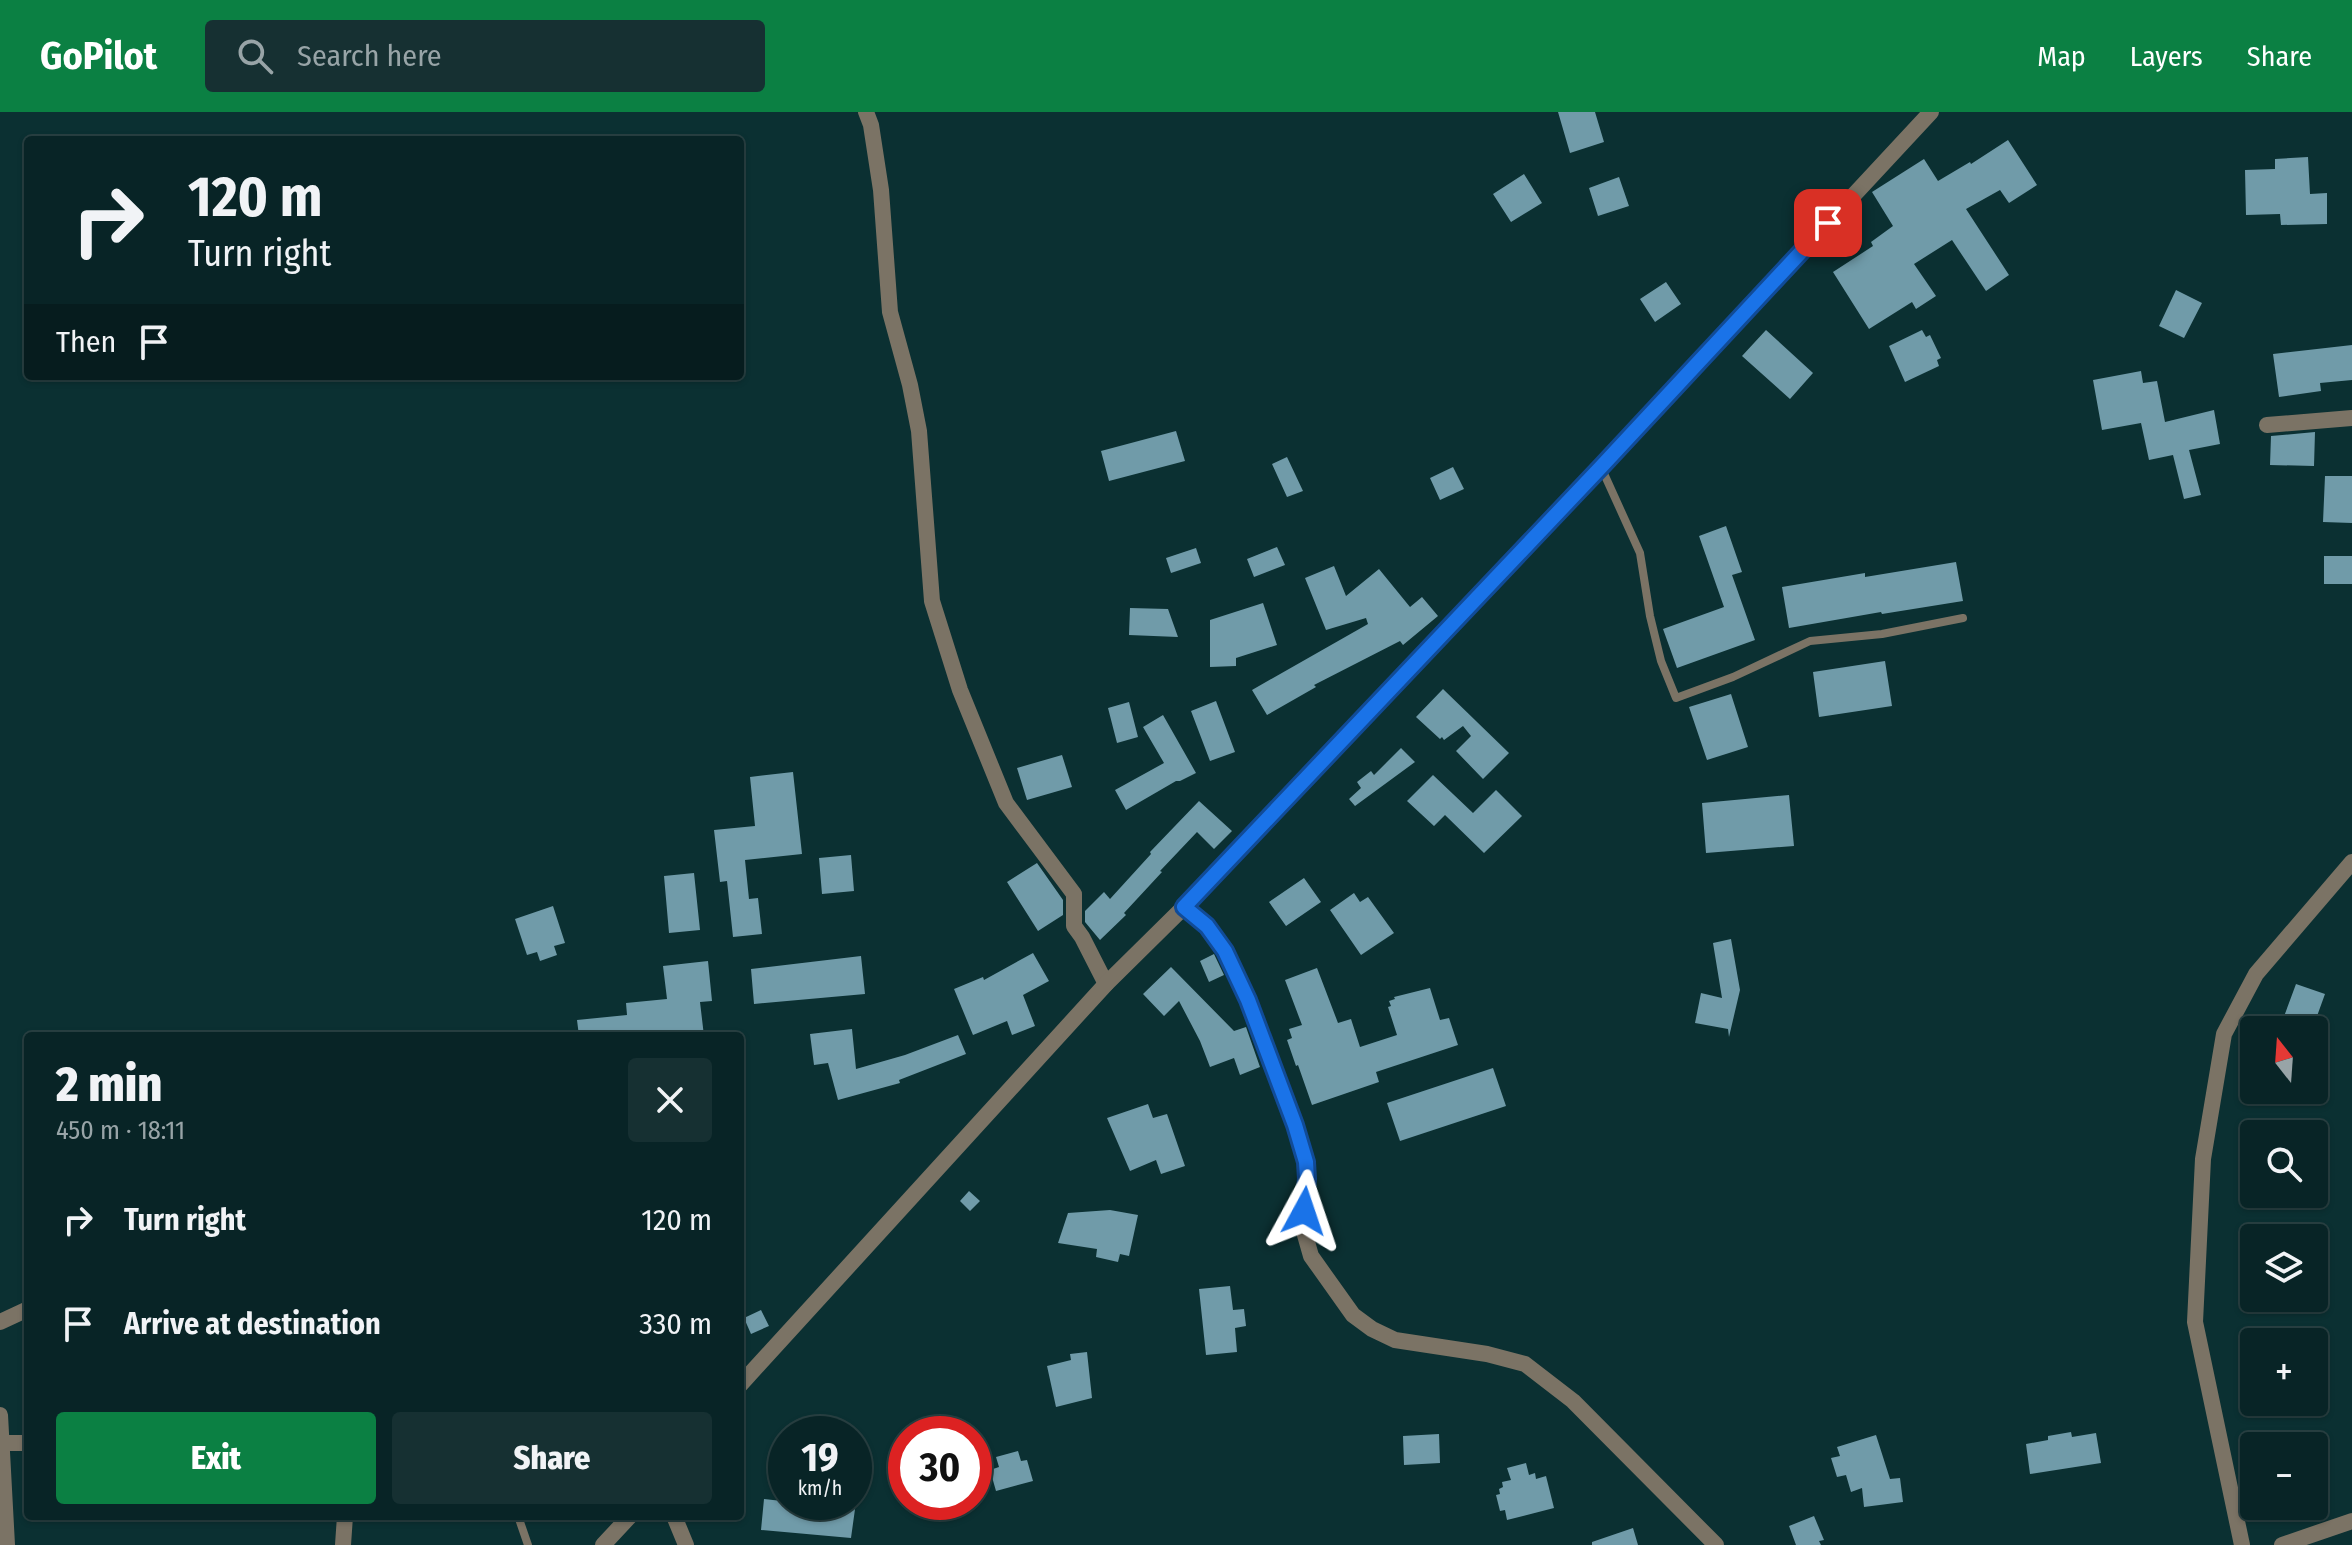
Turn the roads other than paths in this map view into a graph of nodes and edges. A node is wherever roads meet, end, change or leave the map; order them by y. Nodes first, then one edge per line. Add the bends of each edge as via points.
1 (866, 112) edge
2 (1931, 112) edge
3 (2352, 418) edge
4 (2267, 425) dead end
5 (1601, 467) junction
6 (1963, 618) dead end
7 (2352, 862) edge
8 (1184, 907) junction
9 (1106, 984) junction
10 (24, 1311) edge
11 (0, 1322) edge
12 (744, 1381) edge
13 (0, 1415) edge
14 (1, 1443) edge
15 (24, 1443) edge
16 (345, 1520) edge
17 (519, 1520) edge
18 (626, 1520) edge
19 (676, 1520) edge
20 (2352, 1521) edge
21 (7, 1545) edge
22 (343, 1545) edge
23 (528, 1545) edge
24 (603, 1545) edge
25 (686, 1545) edge
26 (1716, 1545) edge
27 (2243, 1545) edge
28 (2282, 1545) edge

1 - 9 street via 881,190 890,312 919,431 932,601 960,690 1006,803 1074,894 1074,926
2 - 5 street
3 - 4 street
5 - 6 lane via 1640,553 1661,661 1676,698 1810,641
5 - 8 street
7 - 27 street via 2256,974 2224,1034 2203,1159 2195,1322
8 - 9 street
8 - 26 street via 1225,951 1248,1000 1306,1162 1303,1228 1311,1256 1353,1315 1395,1340 1525,1364 1573,1401
9 - 12 street
10 - 11 street
13 - 14 street
14 - 15 street
14 - 21 street
16 - 22 street
17 - 23 lane
18 - 24 street
19 - 25 street
20 - 28 street

